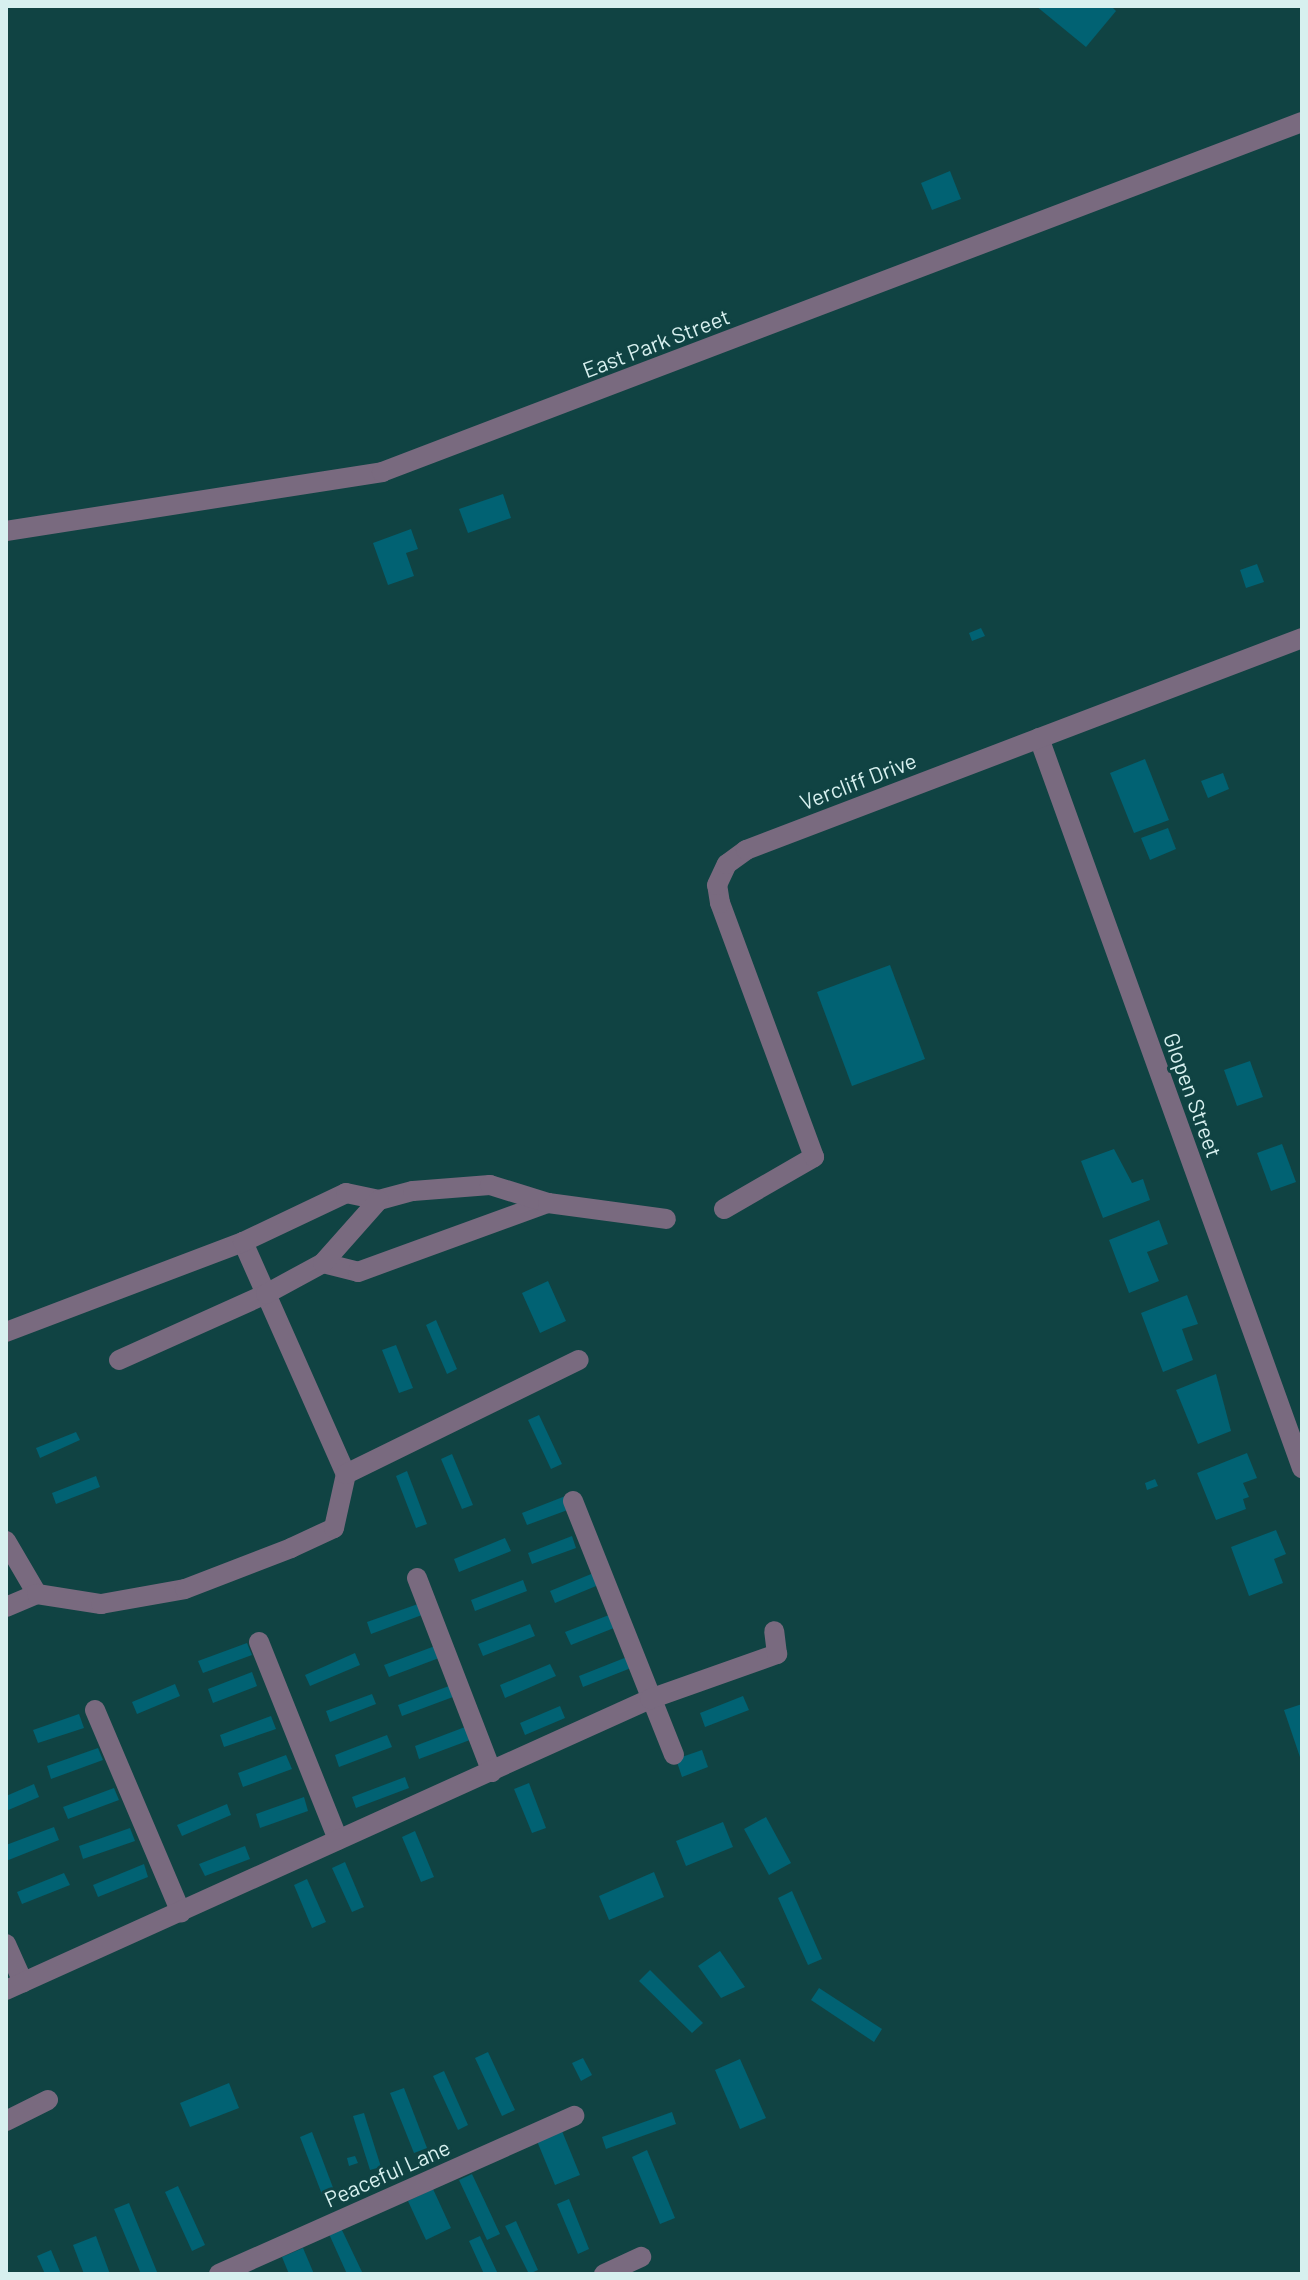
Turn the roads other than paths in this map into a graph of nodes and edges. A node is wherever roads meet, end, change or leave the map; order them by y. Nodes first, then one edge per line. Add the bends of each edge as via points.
1 (1302, 122) edge
2 (6, 531) edge
3 (1302, 638) edge
4 (1039, 738) junction
5 (379, 1200) junction
6 (548, 1203) junction
7 (724, 1209) dead end
8 (666, 1219) dead end
9 (243, 1242) junction
10 (323, 1263) junction
11 (266, 1294) junction
12 (6, 1332) edge
13 (119, 1360) dead end
14 (579, 1360) dead end
15 (1302, 1468) edge
16 (346, 1474) junction
17 (573, 1501) dead end
18 (6, 1541) edge
19 (417, 1578) dead end
20 (37, 1594) junction
21 (6, 1607) edge
22 (774, 1631) dead end
23 (259, 1642) dead end
24 (650, 1699) junction
25 (95, 1710) dead end
26 (674, 1755) dead end
27 (492, 1772) junction
28 (338, 1840) junction
29 (181, 1913) junction
30 (6, 1944) edge
31 (14, 1986) edge
32 (48, 2100) dead end
33 (574, 2116) dead end
34 (6, 2121) edge
35 (641, 2257) dead end
36 (219, 2274) edge
37 (604, 2274) edge

1 - 2 street, East Park Street via 382,472
3 - 4 street, Vercliff Drive
4 - 7 street, Vercliff Drive via 746,850 727,864 717,885 720,903 814,1157
4 - 15 street, Glopen Street
5 - 6 street via 413,1191 490,1185
5 - 9 street via 346,1193
5 - 10 street
6 - 8 street
6 - 10 street via 358,1272
9 - 11 street
9 - 12 street
10 - 11 street
11 - 13 street
11 - 16 street
14 - 16 street
16 - 20 street via 334,1528 291,1548 185,1589 101,1604
17 - 24 street
18 - 20 street
19 - 27 street
20 - 21 street
22 - 24 street via 777,1654
23 - 28 street
24 - 26 street
24 - 27 street
25 - 29 street
27 - 28 street
28 - 29 street
29 - 31 street
30 - 31 street
32 - 34 street
33 - 36 street, Peaceful Lane
35 - 37 street

